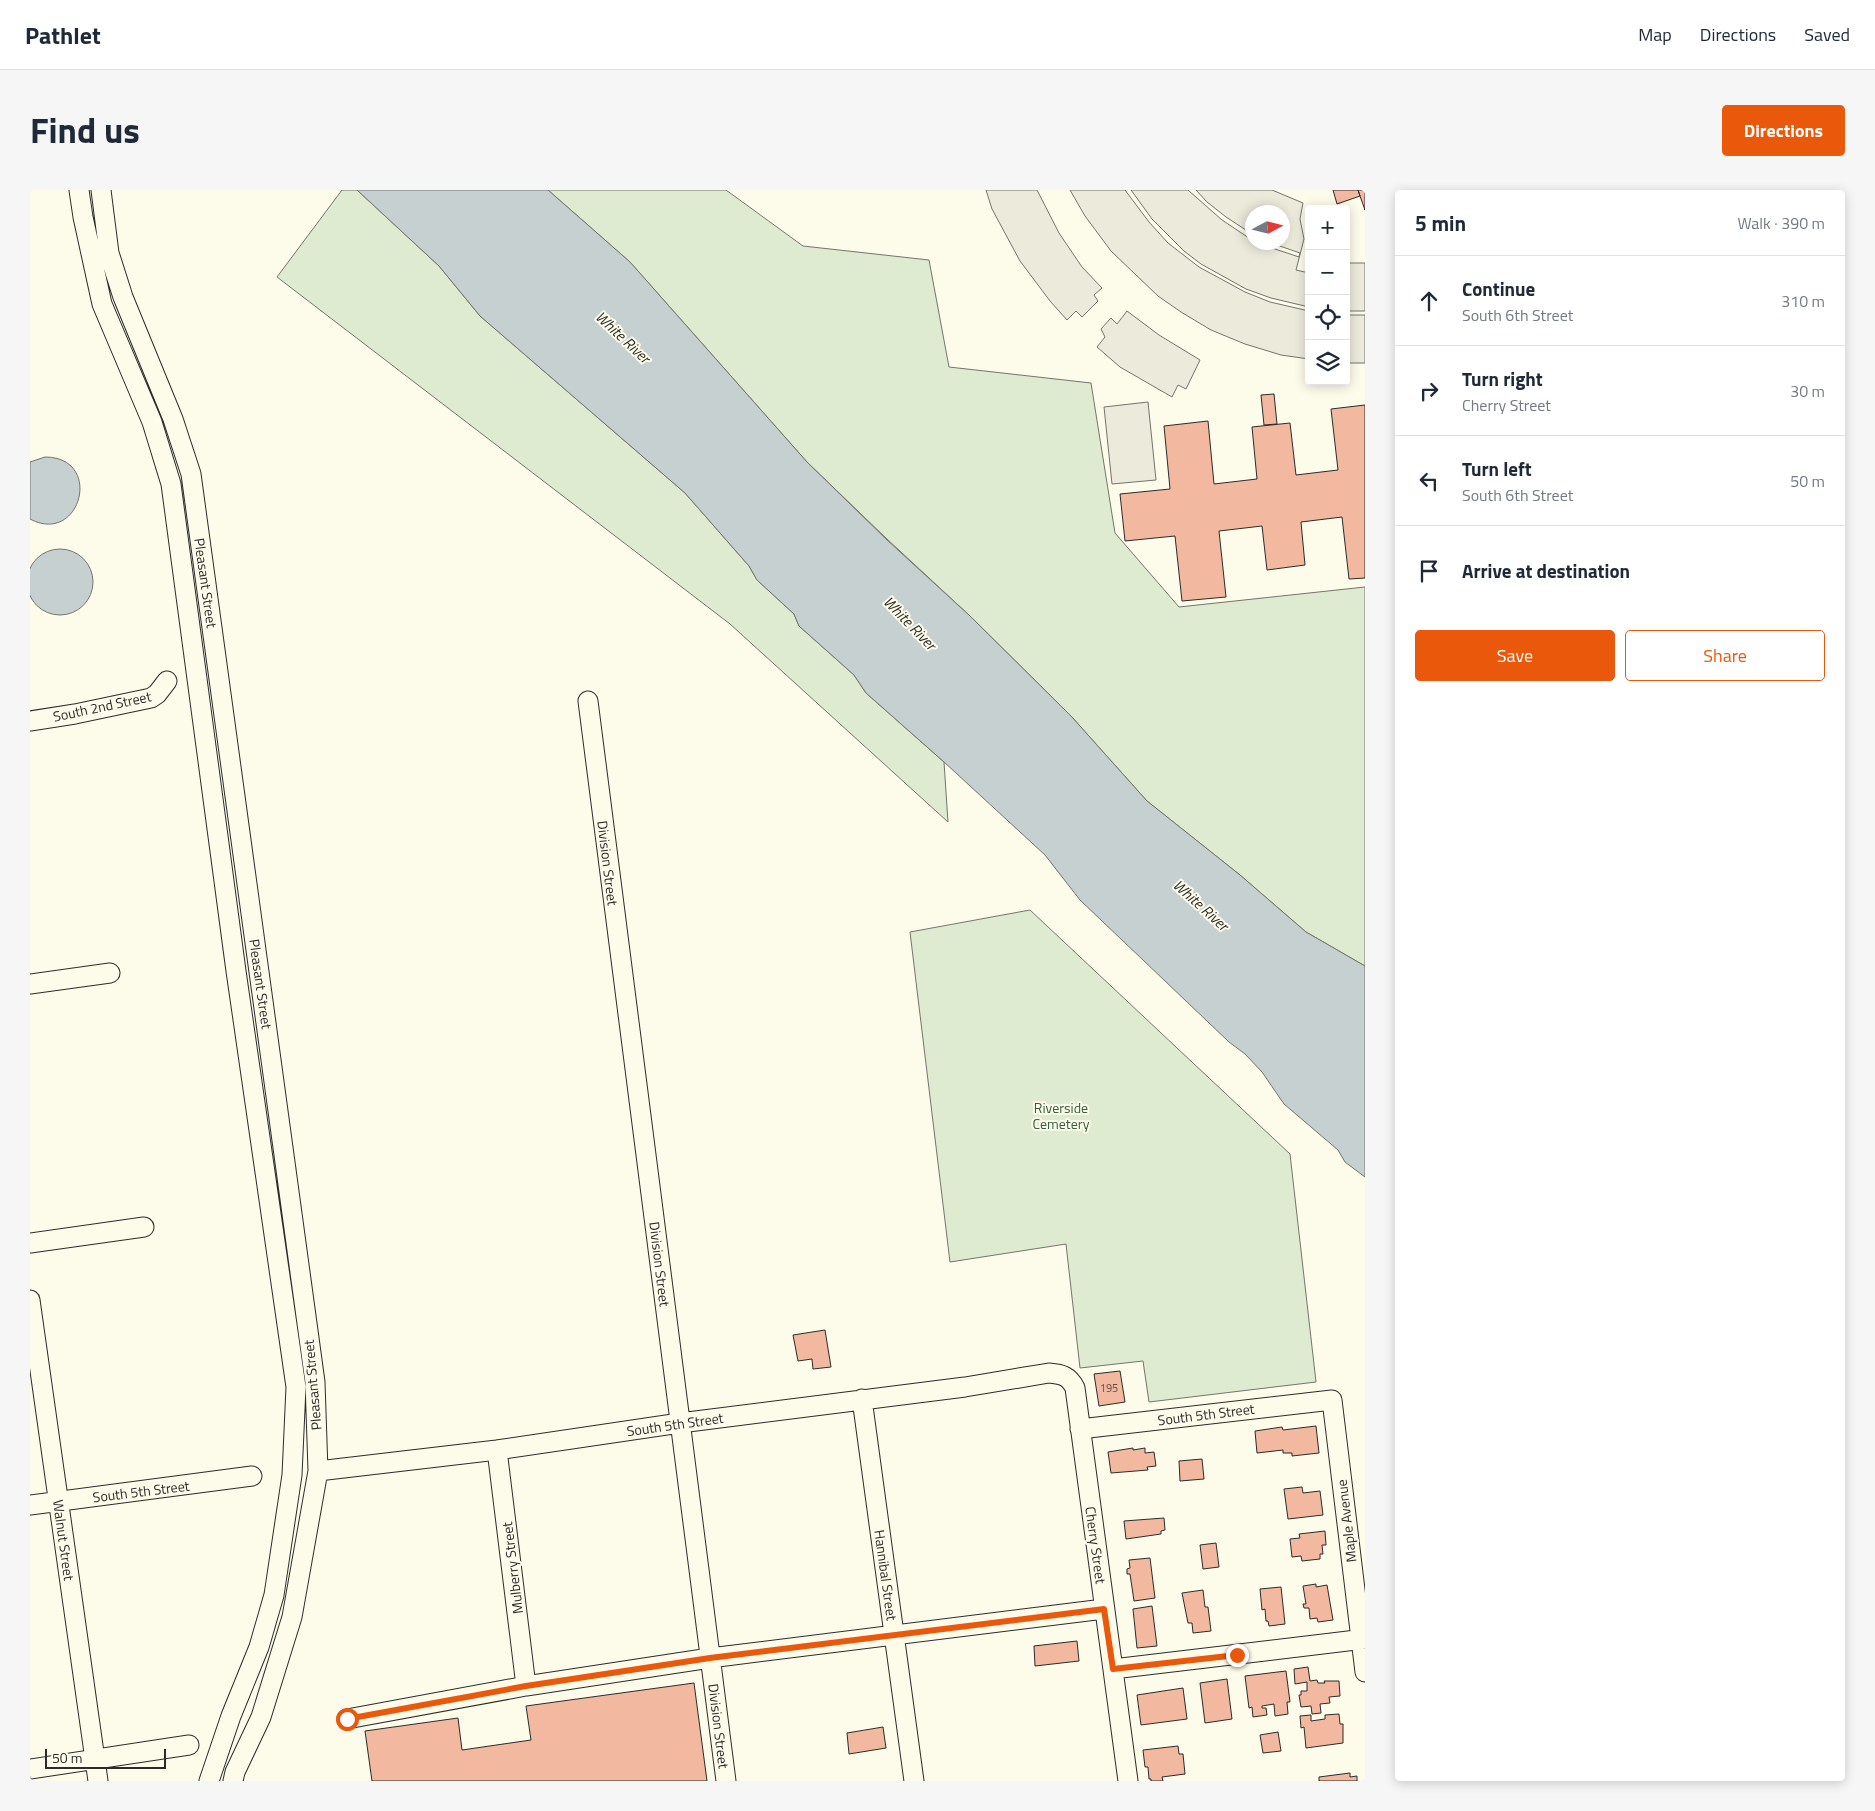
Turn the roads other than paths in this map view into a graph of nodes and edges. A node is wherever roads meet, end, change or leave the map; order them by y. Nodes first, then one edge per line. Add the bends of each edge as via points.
1 (79, 190) edge
2 (101, 190) edge
3 (167, 681) dead end
4 (588, 702) dead end
5 (30, 721) edge
6 (110, 973) dead end
7 (30, 984) edge
8 (144, 1226) dead end
9 (30, 1243) edge
10 (30, 1300) edge
11 (1031, 1376) joint
12 (862, 1399) junction
13 (1332, 1400) joint
14 (680, 1423) junction
15 (1080, 1429) junction
16 (498, 1450) junction
17 (318, 1471) junction
18 (252, 1476) dead end
19 (58, 1501) junction
20 (30, 1505) edge
21 (1104, 1609) junction
22 (894, 1635) junction
23 (1363, 1639) edge
24 (710, 1658) junction
25 (1113, 1669) junction
26 (1365, 1672) edge
27 (526, 1686) junction
28 (347, 1719) dead end
29 (189, 1745) dead end
30 (95, 1760) junction
31 (30, 1769) edge
32 (98, 1781) edge
33 (209, 1781) edge
34 (233, 1781) edge
35 (726, 1781) edge
36 (914, 1781) edge
37 (1128, 1781) edge

1 - 33 street, Pleasant Street via 102,304 152,422 172,484 235,961 296,1386 292,1475 274,1595 259,1647
2 - 17 street, Pleasant Street via 109,253 191,474 315,1382
3 - 5 street, South 2nd Street via 151,698
4 - 14 street, Division Street
6 - 7 street
8 - 9 street
10 - 19 street, Walnut Street
11 - 12 street, South 5th Street
11 - 15 street, Cherry Street via 1050,1373 1067,1377 1075,1388
12 - 14 street, South 5th Street
12 - 22 street, Hannibal Street
13 - 15 street, South 5th Street
13 - 23 street, Maple Avenue
14 - 16 street, South 5th Street
14 - 24 street, Division Street
15 - 21 street, Cherry Street
16 - 17 street, South 5th Street
16 - 27 street, Mulberry Street
17 - 34 street, Pleasant Street via 292,1617 261,1717
18 - 19 street, South 5th Street
19 - 20 street, South 5th Street
19 - 30 street, Walnut Street
21 - 22 street
21 - 25 street, Cherry Street
22 - 24 street
22 - 36 street, Hannibal Street
23 - 25 street
23 - 26 street, Maple Avenue
24 - 27 street
24 - 35 street, Division Street
25 - 37 street, Cherry Street
27 - 28 street
29 - 30 street
30 - 31 street
30 - 32 street, Walnut Street

